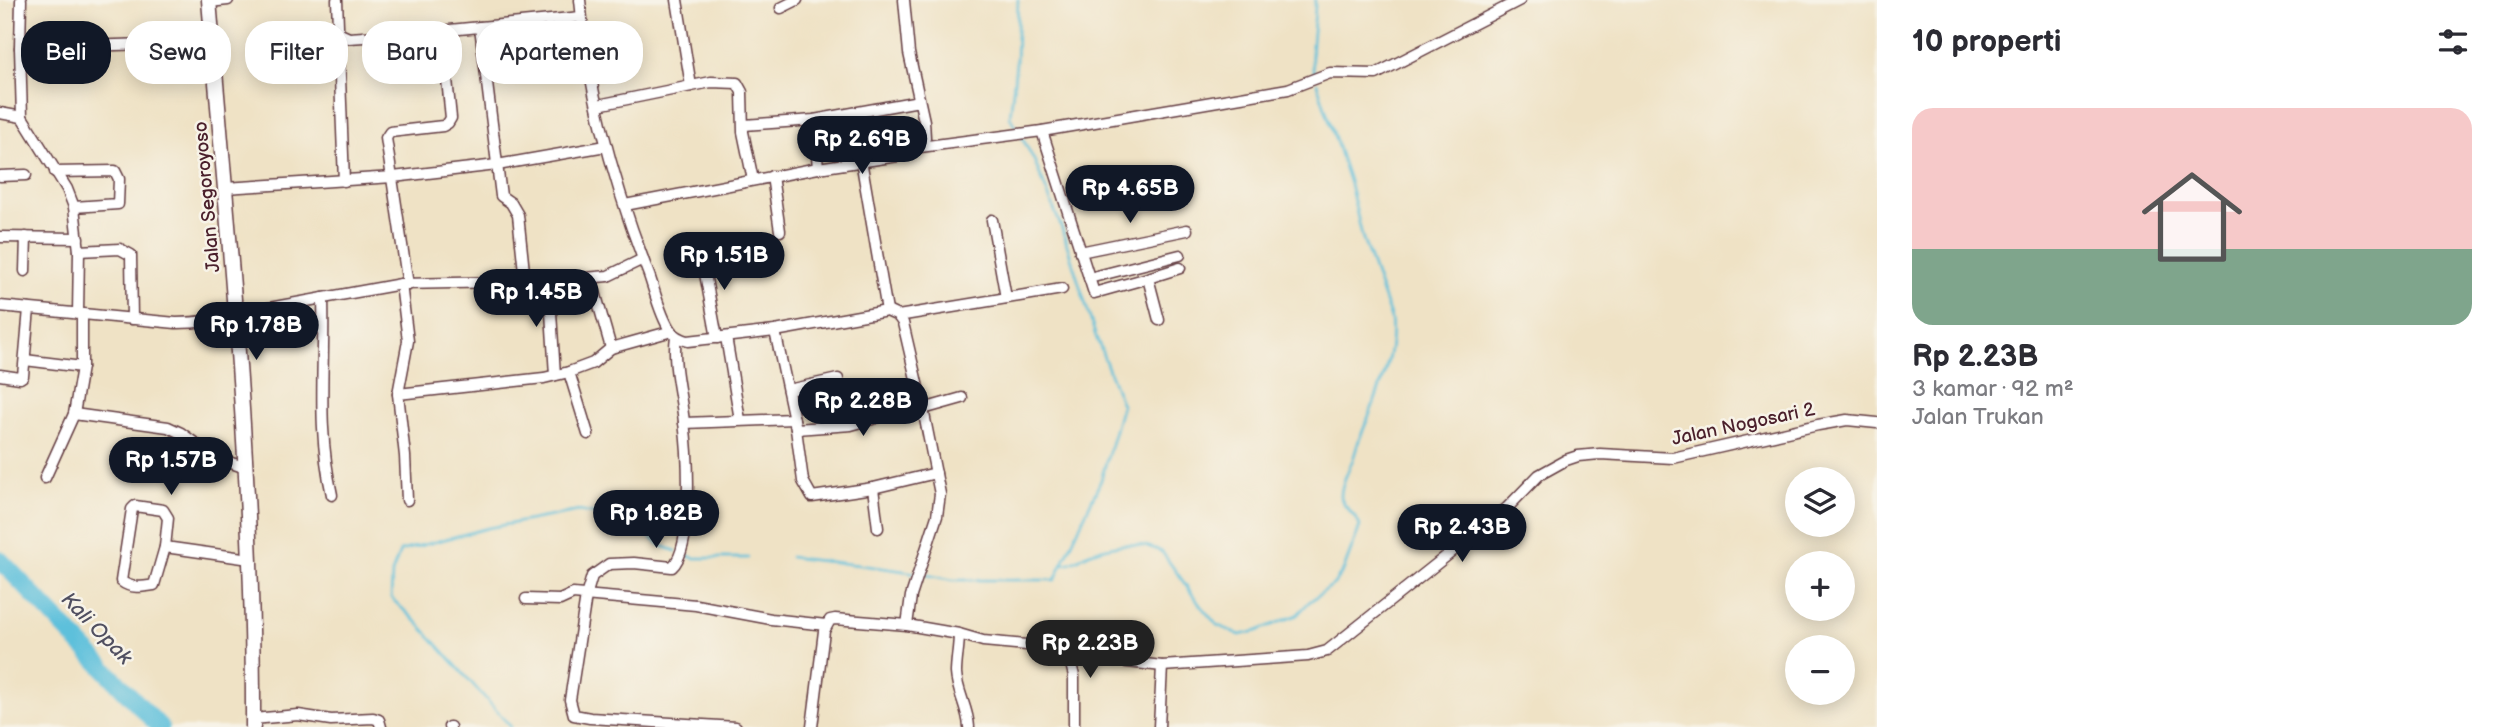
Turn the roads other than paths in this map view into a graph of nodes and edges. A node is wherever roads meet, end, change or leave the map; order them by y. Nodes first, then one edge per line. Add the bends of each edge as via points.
1 (21, 0) edge
2 (228, 0) edge
3 (337, 0) edge
4 (580, 0) edge
5 (677, 0) edge
6 (797, 0) edge
7 (904, 0) edge
8 (1520, 0) edge
9 (209, 1) edge
10 (780, 8) dead end
11 (581, 17) junction
12 (210, 21) edge
13 (338, 21) edge
14 (541, 21) edge
15 (125, 45) edge
16 (20, 48) junction
17 (216, 84) edge
18 (340, 84) edge
19 (447, 84) edge
20 (487, 84) edge
21 (691, 86) junction
22 (919, 102) junction
23 (598, 105) junction
24 (0, 113) edge
25 (22, 117) junction
26 (814, 120) junction
27 (744, 125) junction
28 (1038, 131) junction
29 (606, 146) junction
30 (920, 147) junction
31 (861, 160) junction
32 (497, 165) junction
33 (818, 168) junction
34 (55, 172) junction
35 (26, 175) dead end
36 (0, 176) edge
37 (772, 176) junction
38 (393, 177) junction
39 (753, 180) junction
40 (344, 181) junction
41 (225, 188) junction
42 (625, 205) junction
43 (74, 207) junction
44 (992, 220) dead end
45 (780, 230) dead end
46 (1187, 230) dead end
47 (0, 237) edge
48 (26, 237) junction
49 (78, 238) junction
50 (79, 251) junction
51 (701, 252) dead end
52 (1080, 252) junction
53 (1180, 254) dead end
54 (643, 259) junction
55 (1180, 268) dead end
56 (26, 271) dead end
57 (591, 278) junction
58 (1088, 278) junction
59 (1147, 278) junction
60 (525, 281) junction
61 (549, 281) junction
62 (405, 285) junction
63 (1062, 289) dead end
64 (323, 298) junction
65 (1006, 298) junction
66 (0, 306) edge
67 (29, 309) junction
68 (80, 314) junction
69 (235, 314) junction
70 (892, 314) junction
71 (132, 319) junction
72 (1159, 320) dead end
73 (775, 331) junction
74 (674, 334) junction
75 (721, 337) junction
76 (611, 348) junction
77 (25, 360) junction
78 (82, 367) junction
79 (569, 372) junction
80 (0, 375) edge
81 (555, 375) junction
82 (838, 379) dead end
83 (788, 390) junction
84 (398, 394) junction
85 (962, 398) dead end
86 (923, 407) junction
87 (74, 414) junction
88 (740, 420) junction
89 (684, 423) junction
90 (1877, 423) edge
91 (795, 424) junction
92 (588, 434) dead end
93 (246, 468) junction
94 (936, 472) junction
95 (45, 478) dead end
96 (873, 488) junction
97 (332, 495) dead end
98 (407, 500) dead end
99 (878, 528) dead end
100 (165, 547) junction
101 (250, 559) junction
102 (586, 596) junction
103 (526, 599) dead end
104 (826, 625) junction
105 (907, 625) junction
106 (959, 634) junction
107 (1058, 648) junction
108 (1161, 666) junction
109 (253, 723) edge
110 (380, 727) edge
111 (736, 727) edge
112 (812, 727) edge
113 (969, 727) edge
114 (1074, 727) edge
115 (1159, 727) edge

1 - 16 street
2 - 9 street
3 - 13 street
4 - 11 street
5 - 21 street
6 - 10 street
7 - 22 street
8 - 28 street via 1376,74 1330,73 1288,89
9 - 12 main road, Jalan Segoroyoso
11 - 14 street
11 - 23 street
15 - 16 street
16 - 25 street
17 - 41 main road, Jalan Segoroyoso
18 - 40 street
19 - 38 street via 451,118 443,126 388,134
20 - 32 street
21 - 23 street
21 - 27 street via 737,83
22 - 26 street
22 - 30 street via 925,138
23 - 29 street
24 - 25 street
25 - 34 street
26 - 27 street
26 - 33 street
27 - 39 street
28 - 30 street
28 - 52 street
29 - 32 street
29 - 42 street
30 - 31 street via 898,156
31 - 33 street
31 - 70 street
32 - 38 street
32 - 60 street via 501,196 518,215
33 - 37 street
34 - 43 street
34 - 43 street via 115,171 118,204
35 - 36 street
37 - 39 street
37 - 45 street
38 - 40 street
38 - 62 street
39 - 42 street
40 - 41 street
41 - 69 main road, Jalan Segoroyoso
42 - 54 street
43 - 49 street
44 - 65 street
46 - 52 street
47 - 48 street
48 - 49 street
48 - 56 street
49 - 50 street
50 - 68 street
50 - 71 street via 120,249 131,255
51 - 75 street
52 - 58 street
53 - 58 street
54 - 57 street via 608,276
54 - 74 street
55 - 59 street
57 - 61 street
57 - 76 street
58 - 59 street via 1096,293
59 - 72 street
60 - 61 street
60 - 62 street
61 - 81 street
62 - 64 street
62 - 84 street via 408,341
63 - 65 street
64 - 69 street
64 - 97 street via 322,440
65 - 70 street
66 - 67 street
67 - 68 street
67 - 77 street
68 - 71 street
68 - 78 street
69 - 71 street via 201,323
69 - 93 main road, Jalan Segoroyoso
70 - 73 street
70 - 86 street via 903,323
73 - 75 street
73 - 83 street
74 - 75 street via 688,341
74 - 76 street
74 - 89 street
75 - 88 street
76 - 79 street via 593,363
77 - 78 street
77 - 80 street via 21,377
78 - 87 street
79 - 81 street
79 - 92 street
81 - 84 street
82 - 83 street
83 - 91 street
84 - 98 street
85 - 86 street
86 - 91 street via 851,425
86 - 94 street
87 - 93 street via 173,429 214,457
87 - 95 street
88 - 89 street
88 - 91 street
89 - 102 street via 688,508 676,564 668,568 609,564 592,576
90 - 108 street, Jalan Nogosari 2 via 1847,420 1673,458 1578,456 1539,475 1507,508 1327,651
91 - 96 street via 803,481 812,497
93 - 101 main road, Jalan Segoroyoso
94 - 96 street
94 - 105 street via 937,516 911,596
96 - 99 street
100 - 100 street via 168,518 163,510 135,506 121,581 140,588 154,584
100 - 101 street
101 - 109 main road, Jalan Segoroyoso
102 - 103 street, Jalan Nogosari 2
102 - 104 street, Jalan Nogosari 2 via 695,605
102 - 111 street via 570,700 574,715
104 - 105 street, Jalan Nogosari 2 via 835,618
104 - 112 street
105 - 106 street, Jalan Nogosari 2
106 - 107 street, Jalan Nogosari 2 via 983,641
106 - 113 street via 956,672
107 - 108 street, Jalan Nogosari 2 via 1077,656
107 - 114 street via 1074,676
108 - 115 street
109 - 110 street via 298,715 331,720 373,718 379,720

